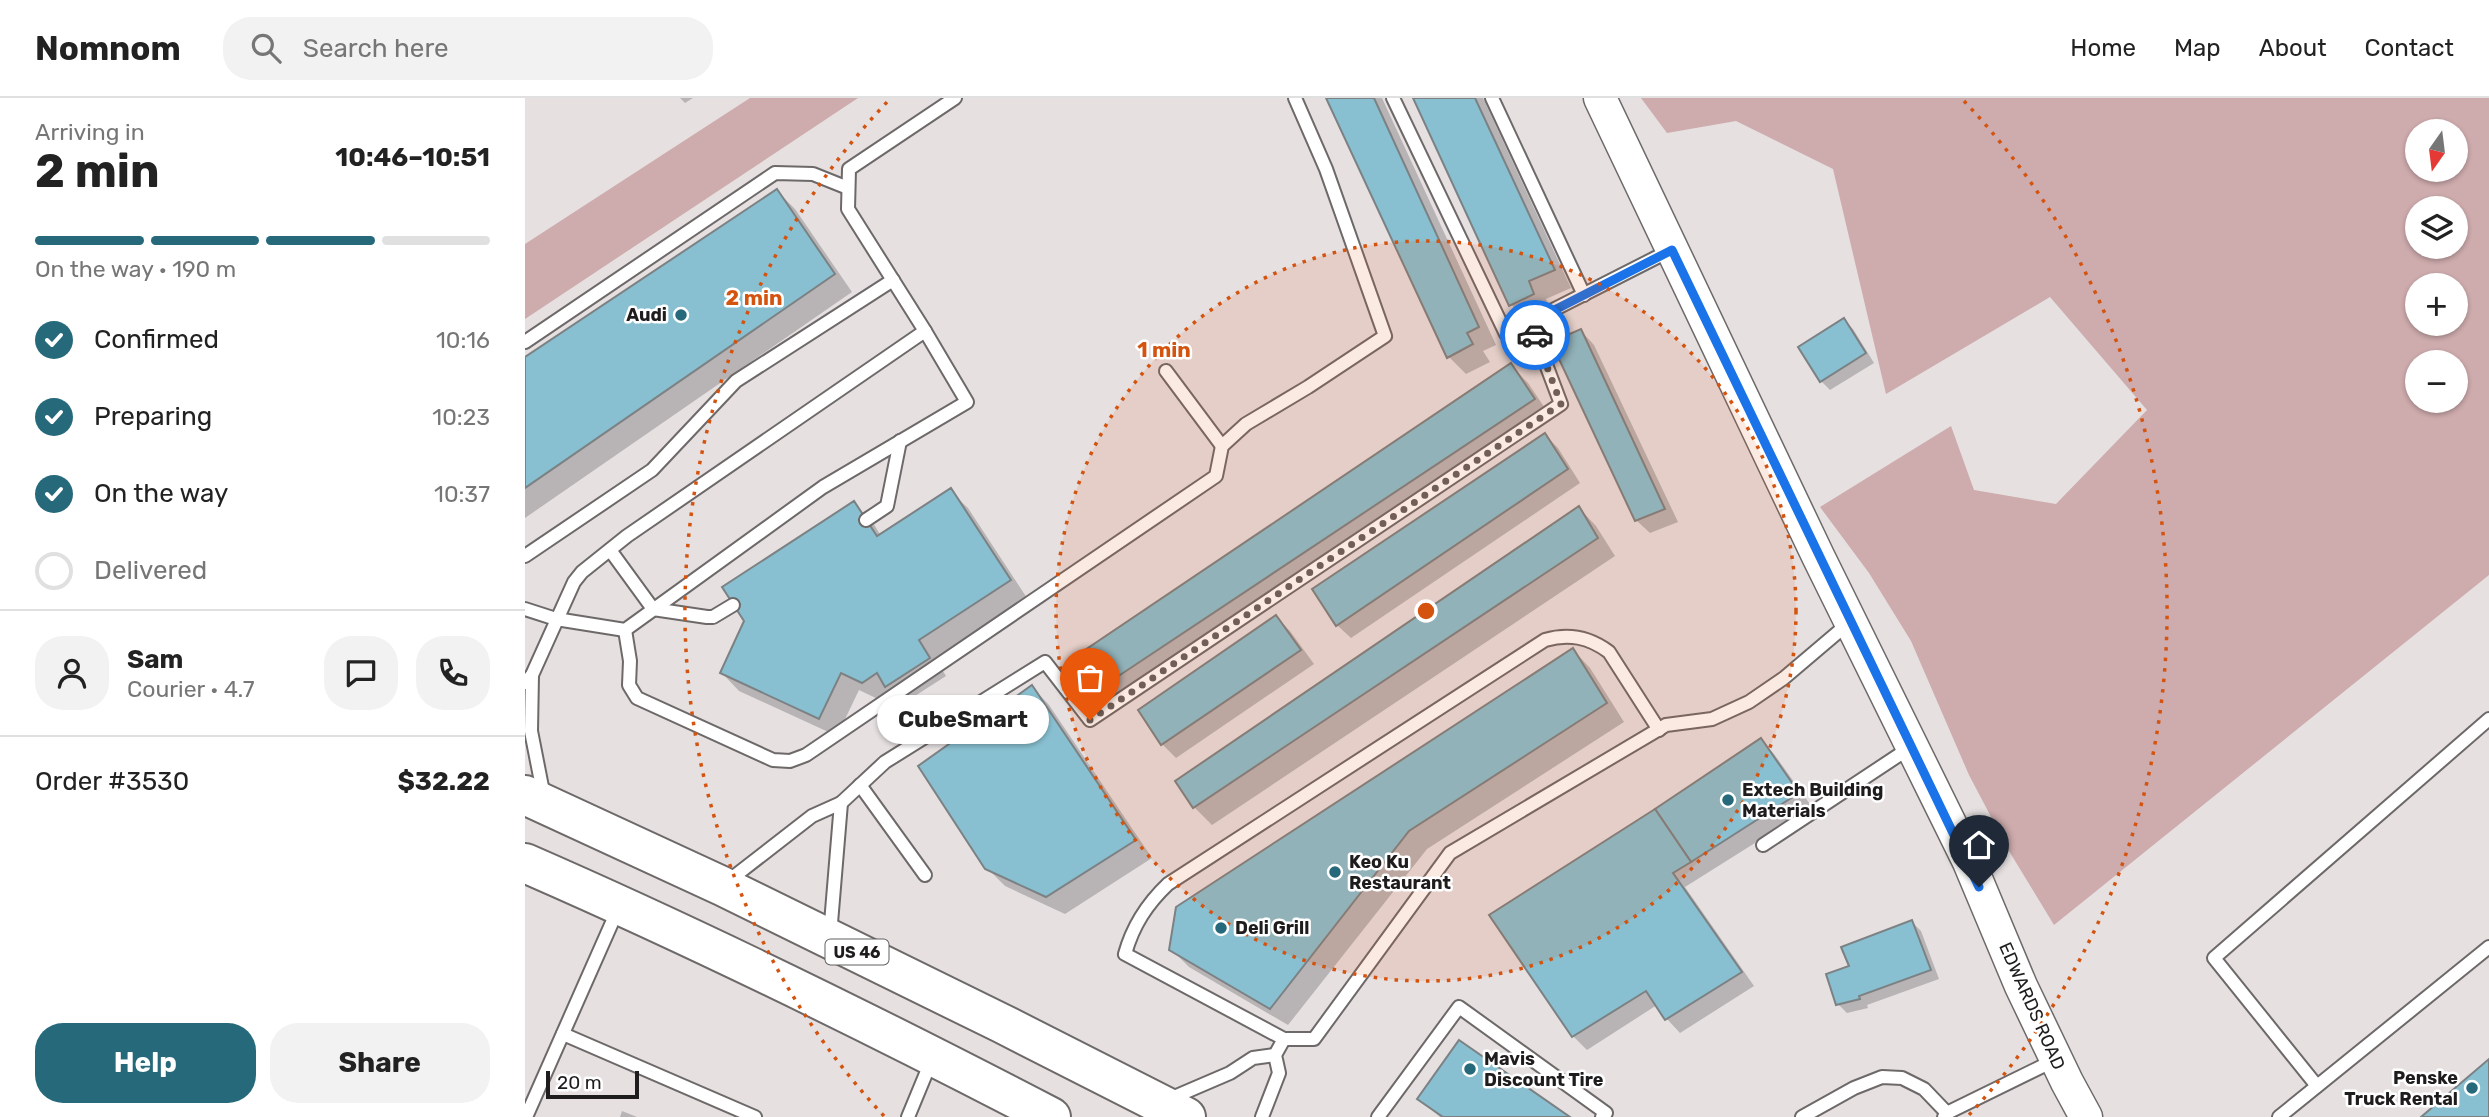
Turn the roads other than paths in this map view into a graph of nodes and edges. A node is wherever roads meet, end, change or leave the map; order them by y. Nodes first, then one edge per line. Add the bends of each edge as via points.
1 (955, 98) edge
2 (1295, 98) edge
3 (1393, 98) edge
4 (1492, 98) edge
5 (1600, 98) edge
6 (848, 188) junction
7 (1672, 250) junction
8 (893, 280) junction
9 (1584, 295) junction
10 (1531, 322) junction
11 (925, 331) junction
12 (525, 342) edge
13 (1166, 372) dead end
14 (901, 441) junction
15 (1222, 446) junction
16 (866, 520) dead end
17 (610, 550) junction
18 (525, 556) edge
19 (733, 605) dead end
20 (525, 609) edge
21 (653, 609) junction
22 (556, 619) junction
23 (1850, 622) junction
24 (625, 630) junction
25 (529, 679) edge
26 (2489, 719) edge
27 (1658, 730) junction
28 (1912, 747) junction
29 (860, 785) junction
30 (535, 800) edge
31 (841, 803) junction
32 (1763, 845) dead end
33 (525, 863) edge
34 (925, 875) dead end
35 (722, 886) junction
36 (620, 904) junction
37 (830, 939) junction
38 (2489, 947) edge
39 (563, 1034) junction
40 (1284, 1039) junction
41 (1275, 1055) junction
42 (933, 1056) junction
43 (2056, 1059) junction
44 (2317, 1086) junction
45 (1173, 1110) edge
46 (1945, 1115) edge
47 (526, 1117) edge
48 (755, 1117) edge
49 (908, 1117) edge
50 (1051, 1117) edge
51 (1262, 1117) edge
52 (1378, 1117) edge
53 (1602, 1117) edge
54 (1802, 1117) edge
55 (2086, 1117) edge
56 (2279, 1117) edge

1 - 6 lane via 849,169
2 - 15 lane via 1326,169 1385,337 1246,424
3 - 10 lane via 1506,334
4 - 9 lane
5 - 7 street, EDWARDS ROAD
6 - 8 lane via 848,209
6 - 12 lane via 813,174 775,173
7 - 9 lane
7 - 23 street, EDWARDS ROAD
8 - 11 lane
8 - 18 lane via 736,381 652,470
9 - 10 lane
10 - 29 lane via 1561,404 1090,720 1045,662 885,762
11 - 14 lane via 967,402
11 - 17 lane
13 - 15 lane
14 - 16 lane via 887,506
14 - 21 lane via 823,487
15 - 24 lane via 1216,476 806,755 790,761 773,760 637,698 629,685
17 - 21 lane
17 - 22 lane via 574,582
19 - 21 lane via 713,617
20 - 22 lane
21 - 24 lane
22 - 24 lane
22 - 25 lane
23 - 27 lane via 1784,678 1732,712
23 - 28 street, EDWARDS ROAD
25 - 30 lane
26 - 44 lane via 2214,958
27 - 40 lane via 1450,853 1314,1039
27 - 40 lane via 1609,652 1598,643 1579,637 1545,640 1168,884 1144,911 1125,954
28 - 32 lane
28 - 43 street, EDWARDS ROAD via 1969,862
29 - 31 lane
29 - 34 lane
30 - 35 highway, US 46
31 - 35 lane via 812,816
31 - 37 lane
33 - 36 highway
35 - 37 highway, US 46
36 - 39 lane
36 - 42 highway
37 - 45 highway, US 46
38 - 44 lane
39 - 47 lane
39 - 48 lane
40 - 41 lane
41 - 45 lane via 1253,1058
41 - 51 lane via 1279,1073
42 - 49 lane
42 - 50 highway
43 - 46 lane
43 - 55 street, EDWARDS ROAD
44 - 56 lane
46 - 54 lane via 1924,1089 1902,1079 1882,1077
52 - 53 lane via 1459,1007 1606,1113

